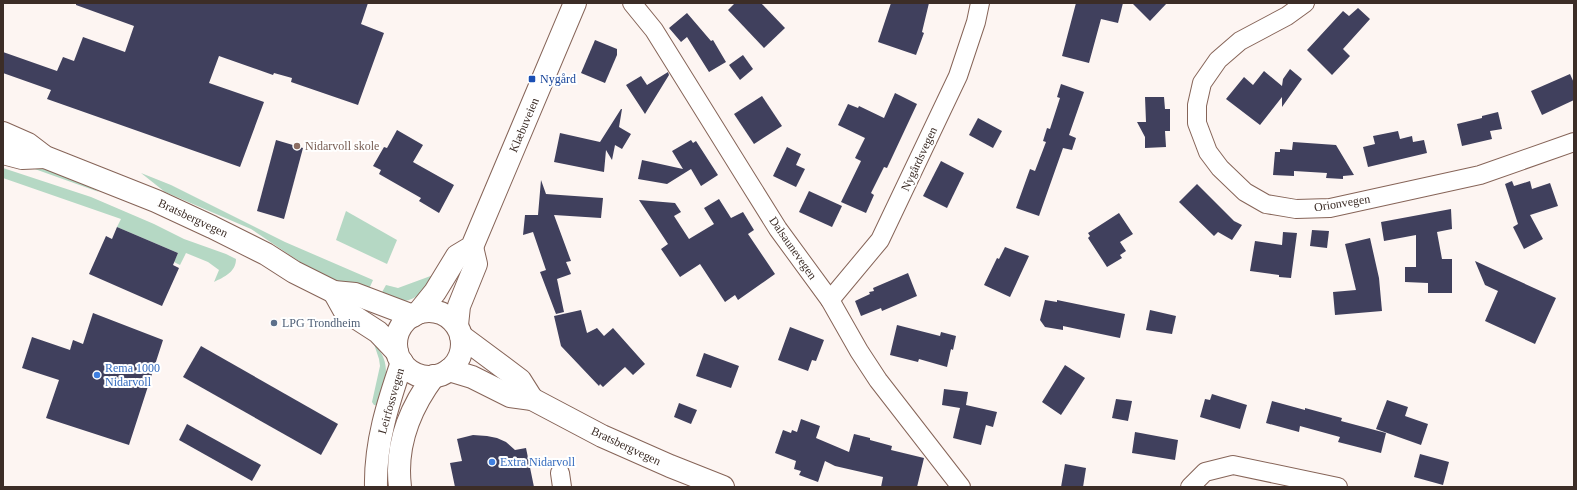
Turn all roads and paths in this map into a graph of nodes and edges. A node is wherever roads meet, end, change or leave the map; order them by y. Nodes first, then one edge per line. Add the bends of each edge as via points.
1 (575, 3) edge
2 (632, 3) edge
3 (980, 3) edge
4 (1305, 3) edge
5 (3, 133) edge
6 (1574, 142) edge
7 (3, 153) edge
8 (45, 157) junction
9 (472, 247) junction
10 (334, 292) junction
11 (830, 300) junction
12 (415, 314) junction
13 (459, 331) junction
14 (400, 357) junction
15 (441, 373) junction
16 (532, 399) junction
17 (376, 487) edge
18 (400, 487) edge
19 (723, 487) edge
20 (961, 487) edge
21 (1190, 487) edge
22 (1338, 487) edge

1 - 9 main road, Klæbuveien
2 - 11 street, Dalsaunevegen via 654,30 778,229
3 - 11 street, Nygårdsvegen via 958,76 880,240
4 - 6 street, Orionvegen via 1287,16 1240,41 1218,60 1202,83 1197,105 1197,123 1208,152 1220,168 1245,192 1266,204 1296,209 1330,208 1480,175
5 - 8 main road, Bratsbergvegen via 28,144
7 - 8 main road, Bratsbergvegen via 22,158
8 - 10 main road, Bratsbergvegen via 205,223
9 - 12 main road via 457,256 434,292
9 - 13 main road via 476,264 459,306
10 - 12 main road, Bratsbergvegen via 354,294
10 - 14 main road via 344,310 378,332
11 - 20 street, Dalsaunevegen via 878,380
12 - 13 main road via 440,312 449,317
12 - 14 main road via 400,329 397,340
13 - 15 main road via 462,347 459,358
13 - 16 main road, Bratsbergvegen via 520,380
14 - 15 main road via 416,374 427,377
14 - 17 main road, Leirfossvegen via 378,448
15 - 16 main road, Bratsbergvegen via 472,377 510,396
15 - 18 main road, Leirfossvegen via 420,394 411,414 402,440 399,460
16 - 19 main road, Bratsbergvegen via 609,439
21 - 22 street via 1205,472 1233,466

